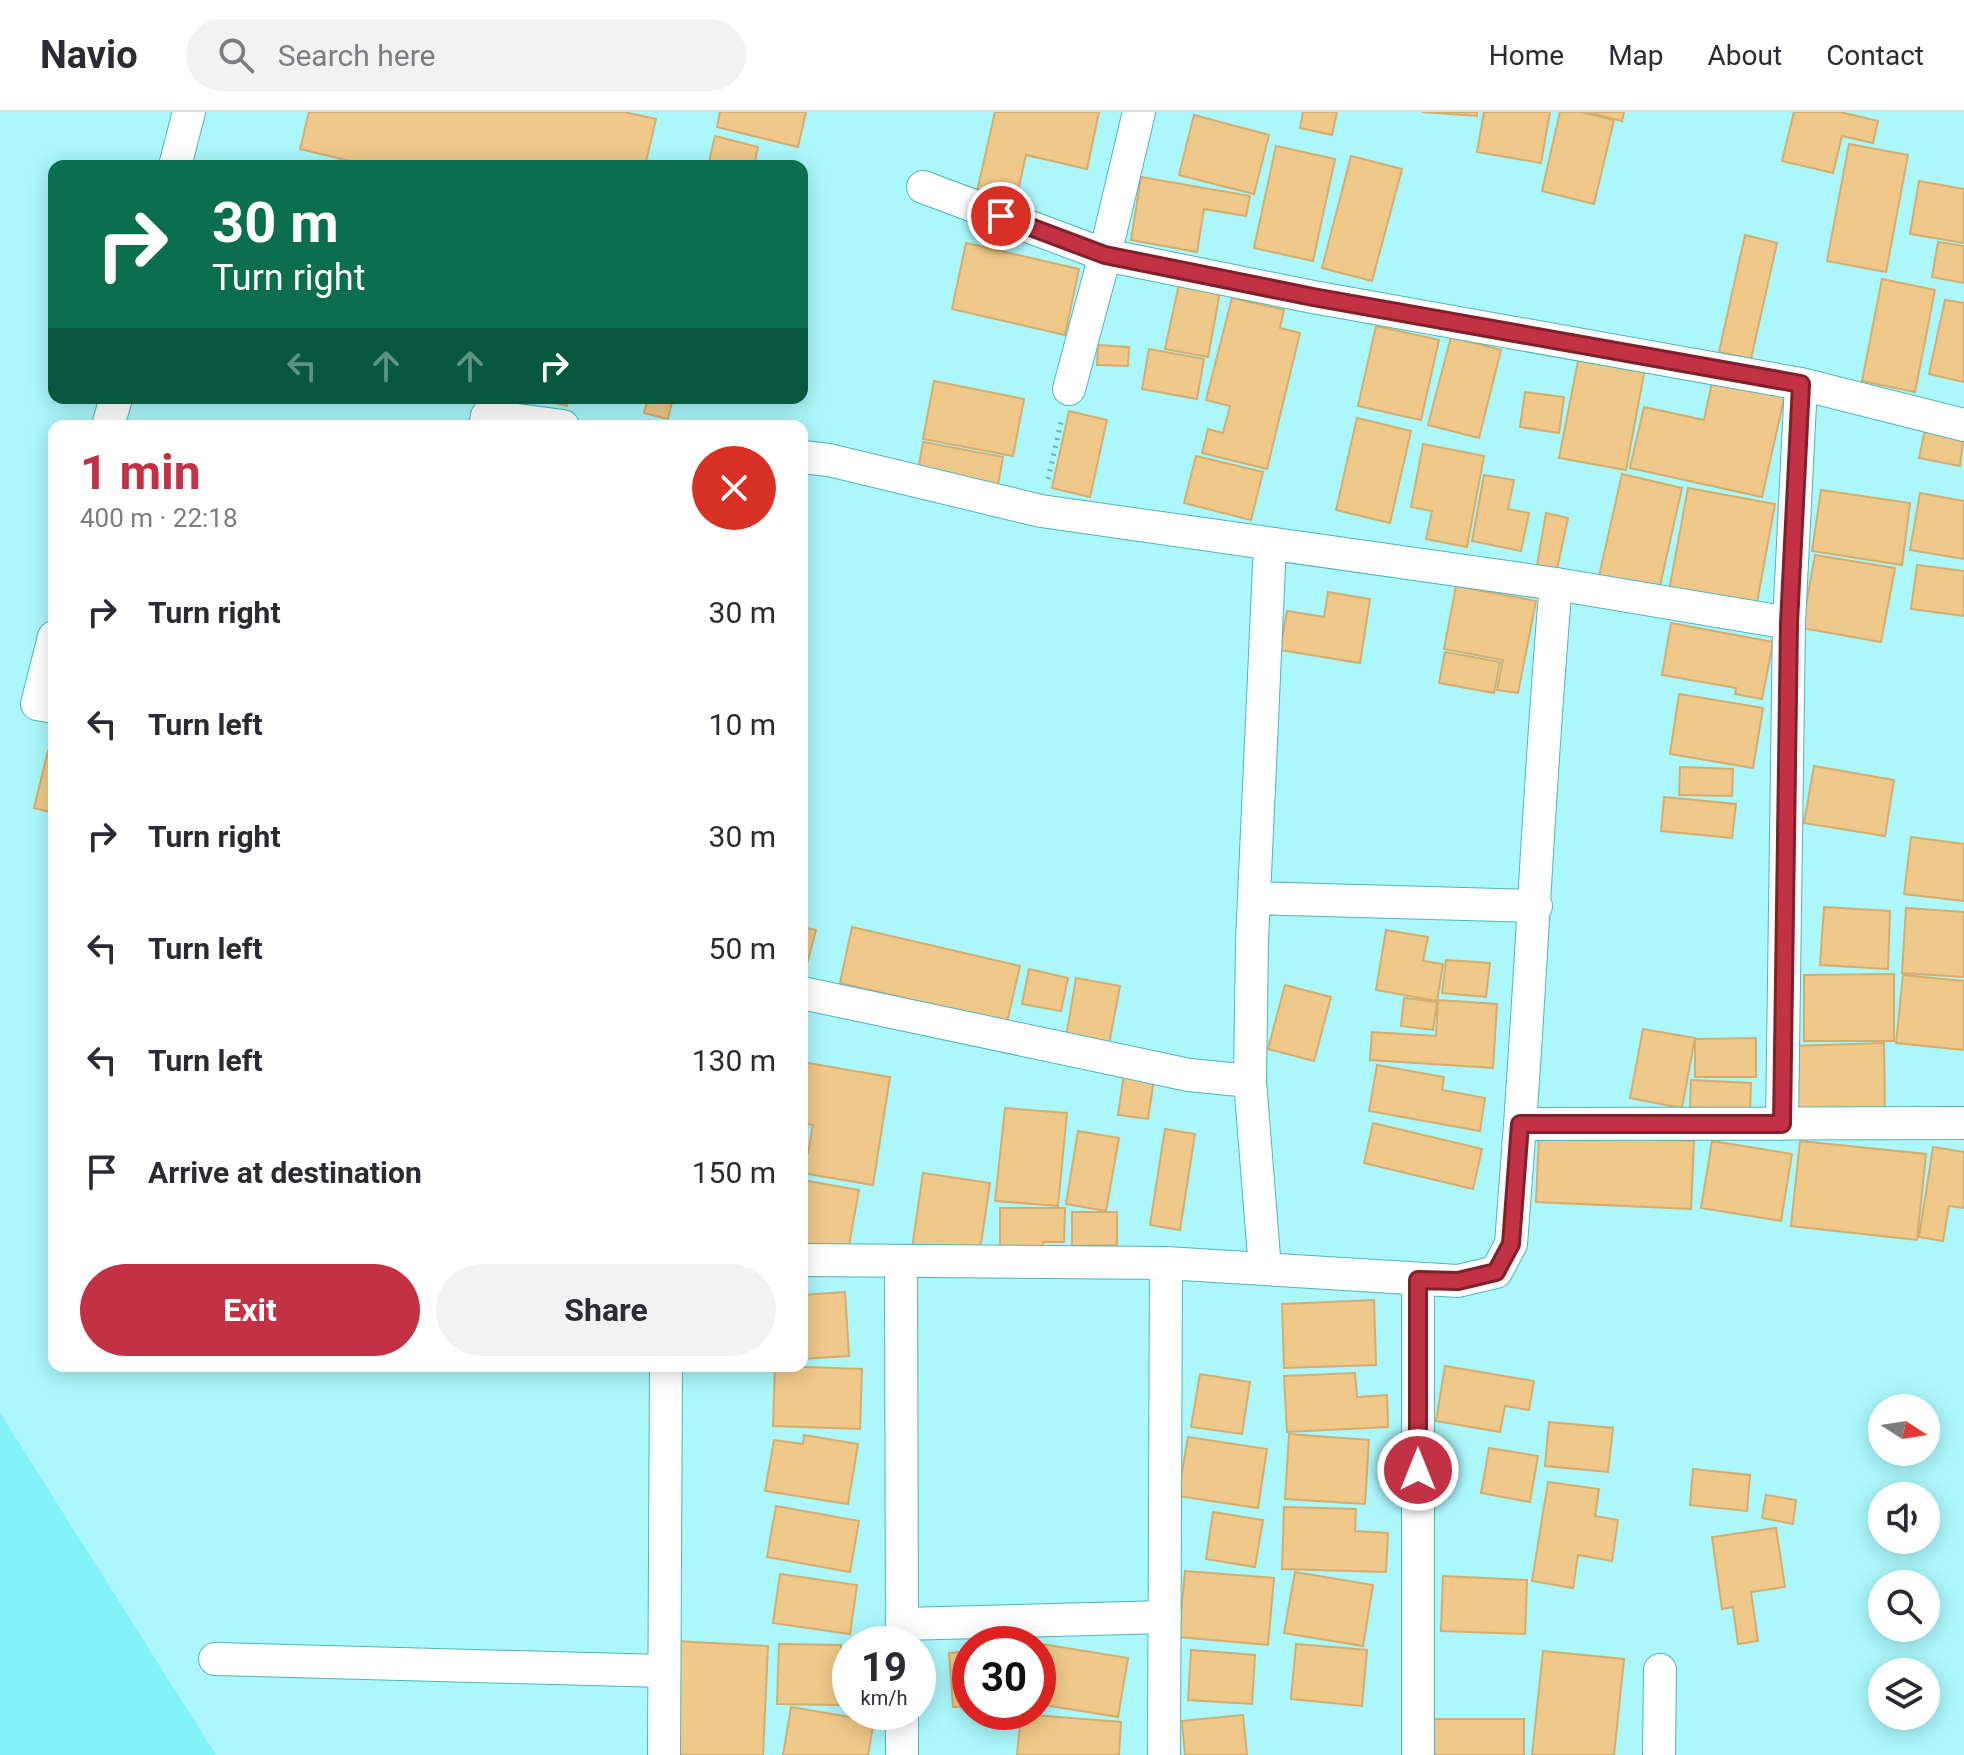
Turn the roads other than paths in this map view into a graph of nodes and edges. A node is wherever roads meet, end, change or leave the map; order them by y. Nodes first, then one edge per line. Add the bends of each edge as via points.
1 (189, 112) edge
2 (1139, 112) edge
3 (177, 160) edge
4 (923, 187) dead end
5 (1105, 255) junction
6 (1801, 384) junction
7 (1069, 389) road end
8 (486, 420) edge
9 (517, 420) edge
10 (1964, 425) edge
11 (808, 458) edge
12 (1270, 544) junction
13 (1556, 584) junction
14 (1789, 623) junction
15 (48, 661) edge
16 (48, 706) edge
17 (1255, 898) junction
18 (1536, 906) junction
19 (808, 994) edge
20 (1250, 1081) junction
21 (1964, 1123) edge
22 (1520, 1124) junction
23 (1782, 1124) junction
24 (808, 1260) edge
25 (901, 1261) junction
26 (1166, 1263) junction
27 (1265, 1269) junction
28 (1418, 1280) junction
29 (666, 1372) edge
30 (1165, 1617) junction
31 (902, 1626) edge
32 (936, 1632) edge
33 (215, 1659) dead end
34 (1660, 1670) dead end
35 (664, 1671) junction
36 (902, 1730) edge
37 (664, 1755) edge
38 (902, 1755) edge
39 (1164, 1755) edge
40 (1418, 1755) edge
41 (1659, 1755) edge

1 - 3 street
2 - 5 street
4 - 5 street
5 - 6 street
5 - 7 street
6 - 10 street
6 - 14 street
8 - 9 street
11 - 12 street via 1041,511
12 - 13 street
12 - 17 street
13 - 14 street
13 - 18 street via 1543,728
14 - 23 street
15 - 16 street via 37,704
17 - 18 street
17 - 20 street
18 - 22 street
19 - 20 street via 1189,1075
20 - 27 street
21 - 23 street
22 - 23 street
22 - 28 street via 1511,1244 1496,1272 1458,1281
24 - 25 street
25 - 26 street
25 - 31 street
26 - 27 street
26 - 30 street
27 - 28 street
28 - 40 street
29 - 35 street
30 - 32 street
30 - 39 street
33 - 35 street
34 - 41 street
35 - 37 street
36 - 38 street

